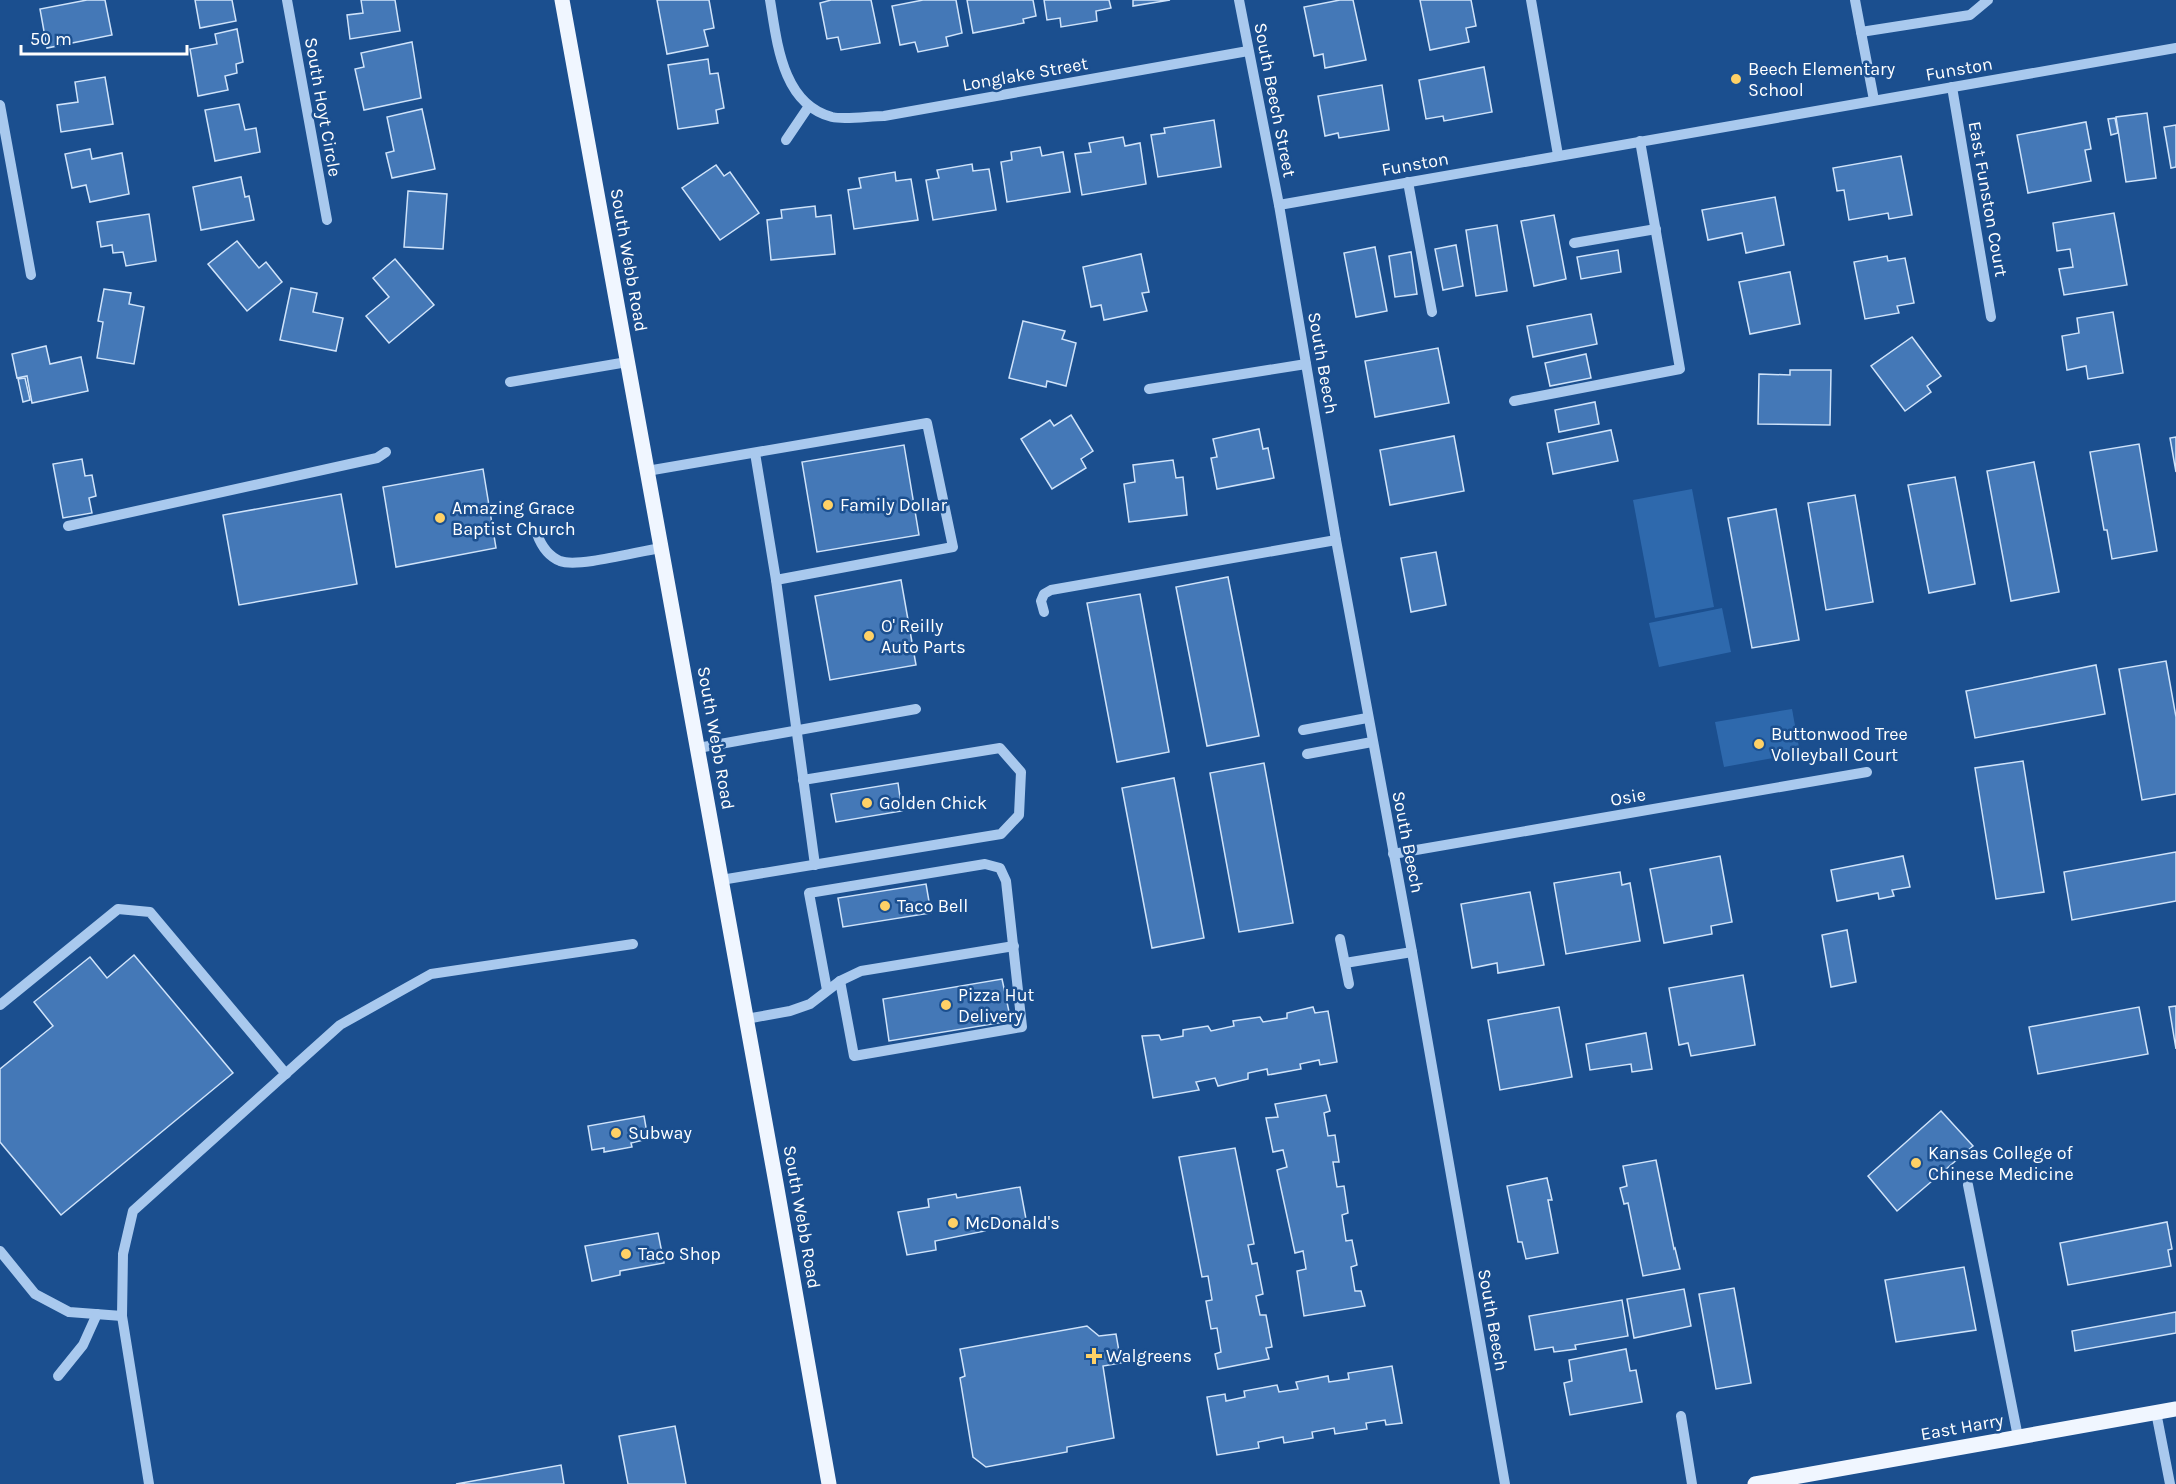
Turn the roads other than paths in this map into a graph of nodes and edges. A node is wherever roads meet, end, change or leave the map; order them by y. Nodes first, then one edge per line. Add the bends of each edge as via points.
1 (287, 0) edge
2 (562, 0) edge
3 (770, 0) edge
4 (1239, 0) edge
5 (1531, 0) edge
6 (1855, 0) edge
7 (1988, 0) edge
8 (1861, 32) junction
9 (2176, 48) edge
10 (1248, 51) junction
11 (1952, 87) junction
12 (1874, 100) junction
13 (0, 105) edge
14 (809, 106) junction
15 (786, 140) dead end
16 (1640, 141) junction
17 (1558, 156) junction
18 (1408, 182) junction
19 (1279, 205) junction
20 (327, 220) dead end
21 (1656, 229) junction
22 (1574, 243) dead end
23 (32, 275) dead end
24 (1432, 312) dead end
25 (1991, 317) dead end
26 (627, 362) junction
27 (1306, 364) junction
28 (510, 382) dead end
29 (1149, 389) dead end
30 (1514, 401) dead end
31 (387, 452) dead end
32 (755, 453) junction
33 (647, 471) junction
34 (68, 526) dead end
35 (537, 534) dead end
36 (1336, 540) junction
37 (661, 548) junction
38 (777, 580) junction
39 (1044, 612) dead end
40 (916, 709) dead end
41 (1367, 718) junction
42 (796, 730) junction
43 (1303, 730) dead end
44 (1372, 742) junction
45 (698, 748) junction
46 (1307, 754) dead end
47 (1867, 772) dead end
48 (803, 780) junction
49 (1394, 854) junction
50 (815, 865) junction
51 (722, 880) junction
52 (1340, 939) dead end
53 (633, 944) dead end
54 (1014, 946) junction
55 (1412, 952) junction
56 (1345, 963) junction
57 (840, 981) junction
58 (1349, 984) dead end
59 (827, 990) junction
60 (0, 1005) edge
61 (746, 1019) junction
62 (286, 1074) junction
63 (1968, 1185) dead end
64 (0, 1251) edge
65 (97, 1314) junction
66 (122, 1316) junction
67 (58, 1376) dead end
68 (2176, 1409) edge
69 (2156, 1412) junction
70 (1681, 1416) dead end
71 (2018, 1437) junction
72 (149, 1484) edge
73 (829, 1484) edge
74 (1505, 1484) edge
75 (1692, 1484) edge
76 (1755, 1484) edge
77 (2170, 1484) edge

1 - 20 street, South Hoyt Circle
2 - 26 main road, South Webb Road
3 - 14 street via 788,79
4 - 10 street, South Beech Street
5 - 17 street
6 - 8 street
7 - 8 street via 1970,15
8 - 12 street
9 - 11 street, Funston
10 - 14 street, Longlake Street via 884,116 833,117
10 - 19 street, South Beech Street
11 - 12 street, Funston
11 - 25 street, East Funston Court
12 - 16 street, Funston
13 - 23 street
14 - 15 street
16 - 17 street, Funston
16 - 21 street
17 - 18 street, Funston
18 - 19 street, Funston
18 - 24 street
19 - 27 street, South Beech
21 - 22 street
21 - 30 street via 1680,369
26 - 28 street
26 - 33 main road, South Webb Road
27 - 29 street
27 - 36 street, South Beech
31 - 34 street via 377,458
32 - 33 street
32 - 38 street
32 - 38 street via 927,423 953,546
33 - 37 main road, South Webb Road
35 - 37 street via 546,551 569,563
36 - 39 street via 1052,590 1041,601
36 - 41 street, South Beech
37 - 45 main road, South Webb Road
38 - 42 street
40 - 42 street
41 - 43 street
41 - 44 street, South Beech
42 - 45 street
42 - 48 street
44 - 46 street
44 - 49 street, South Beech
45 - 51 main road, South Webb Road
47 - 49 street, Osie
48 - 50 street
48 - 50 street via 999,748 1021,772 1019,815 1001,834
49 - 55 street, South Beech
50 - 51 street
51 - 61 main road, South Webb Road
52 - 56 street
53 - 62 street via 431,974 340,1025
54 - 57 street via 861,971
54 - 57 street via 1022,1027 854,1056
54 - 59 street via 1006,881 1000,868 985,864 808,893
55 - 56 street
55 - 74 street, South Beech
56 - 58 street
57 - 59 street
59 - 61 street via 810,1004
60 - 62 street via 118,909 150,912
61 - 73 main road, South Webb Road
62 - 66 street via 133,1211 123,1254
63 - 71 street
64 - 65 street via 35,1294 69,1312
65 - 66 street
65 - 67 street via 83,1345
66 - 72 street
68 - 69 main road, East Harry
69 - 71 main road, East Harry
69 - 77 street
70 - 75 street
71 - 76 main road, East Harry

